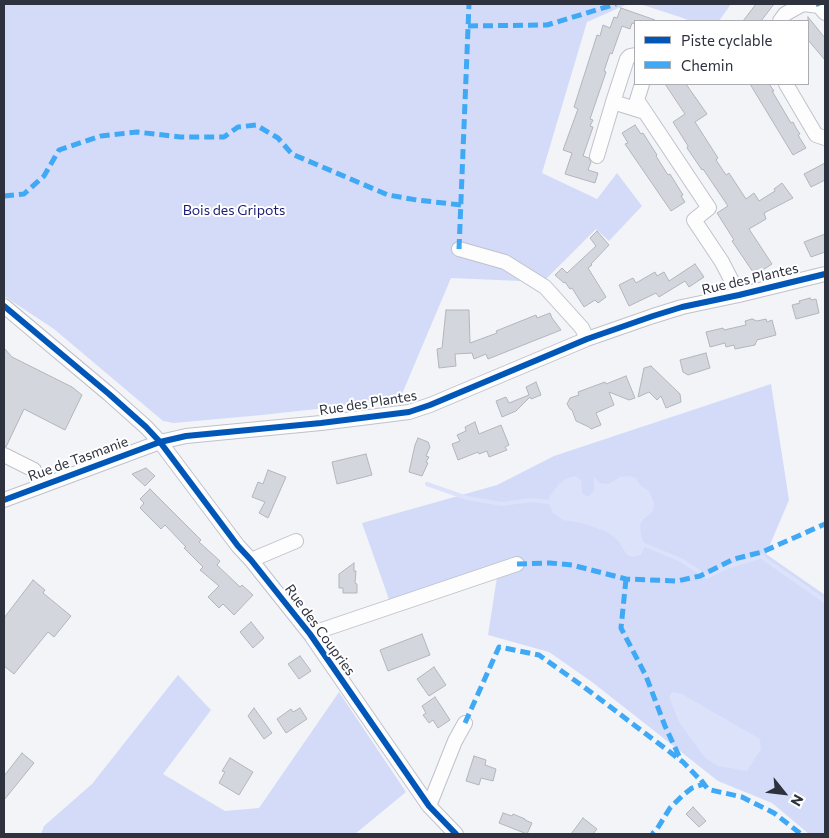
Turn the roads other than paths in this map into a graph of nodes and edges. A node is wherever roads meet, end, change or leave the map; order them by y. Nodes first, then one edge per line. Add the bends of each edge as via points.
1 (825, 13) edge
2 (781, 20) edge
3 (634, 55) edge
4 (642, 85) edge
5 (787, 85) edge
6 (613, 102) junction
7 (645, 112) junction
8 (825, 138) edge
9 (597, 156) dead end
10 (459, 249) dead end
11 (825, 274) edge
12 (739, 296) junction
13 (4, 306) edge
14 (587, 339) junction
15 (160, 442) junction
16 (4, 455) edge
17 (39, 487) junction
18 (4, 500) edge
19 (296, 541) dead end
20 (251, 560) junction
21 (517, 564) dead end
22 (310, 634) junction
23 (465, 723) dead end
24 (429, 806) junction
25 (456, 834) edge

1 - 2 street via 819,6 803,4
3 - 6 street via 627,59
4 - 7 street via 638,100
5 - 8 street via 816,135
6 - 7 street
6 - 9 street
7 - 12 street via 709,208 694,220 722,262
10 - 14 street via 506,262 545,286 582,328
11 - 12 street, Rue des Plantes
12 - 14 street, Rue des Plantes via 682,307
13 - 15 street via 109,394
14 - 15 street, Rue des Plantes via 409,412 186,436
15 - 17 street, Rue de Tasmanie
15 - 20 street, Rue des Coupries
16 - 17 street via 34,470
17 - 18 street, Rue de Tasmanie
19 - 20 street
20 - 22 street, Rue des Coupries
21 - 22 street, Rue des Coupries
22 - 24 street, Rue des Coupries
23 - 24 street
24 - 25 street, Rue des Coupries

